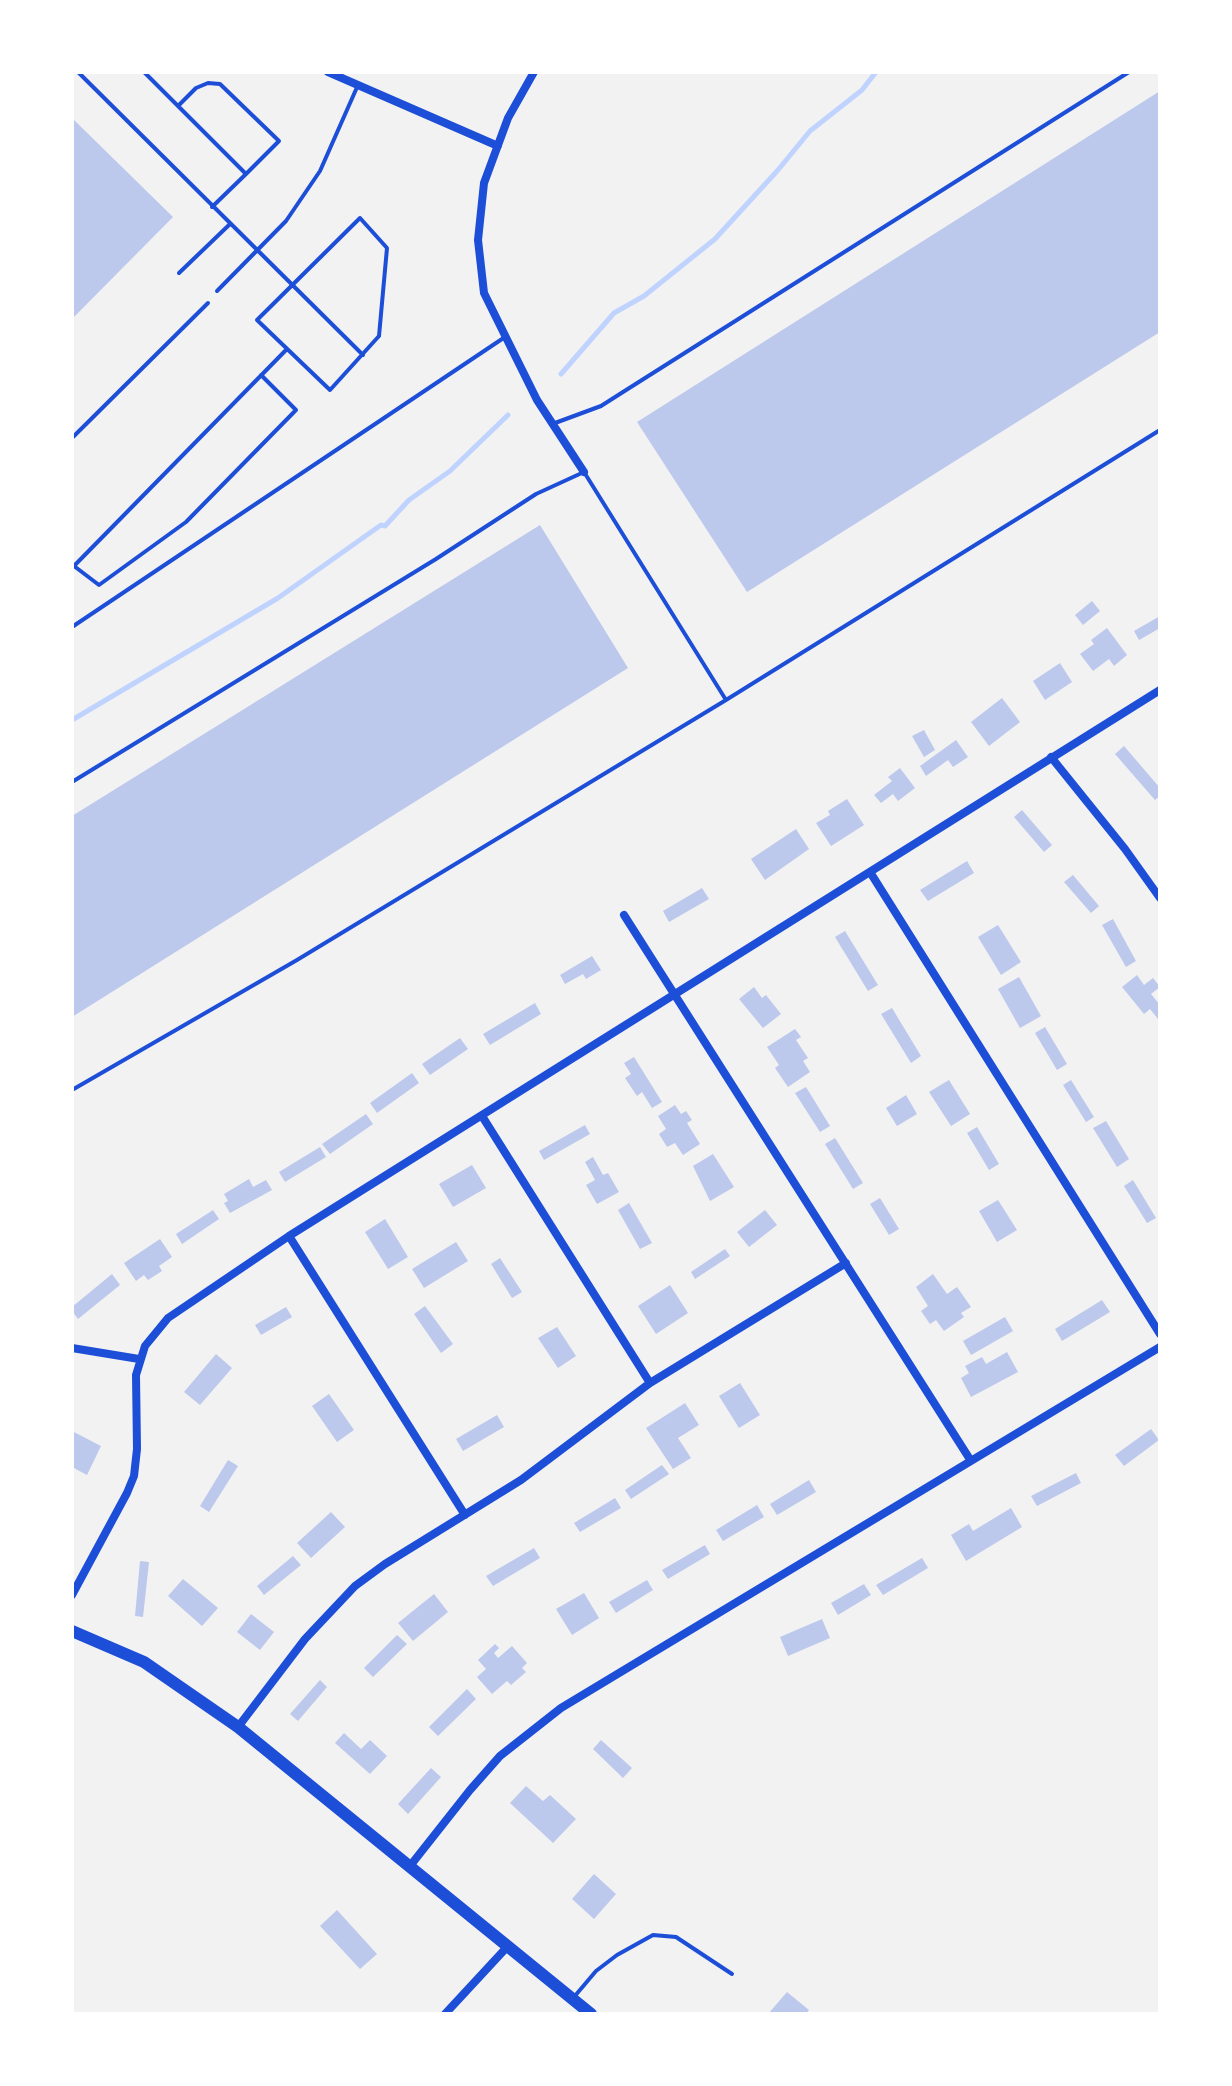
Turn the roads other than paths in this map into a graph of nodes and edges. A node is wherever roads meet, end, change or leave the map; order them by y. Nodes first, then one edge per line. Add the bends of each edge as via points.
1 (78, 72) edge
2 (144, 72) edge
3 (328, 72) edge
4 (534, 72) edge
5 (1129, 72) edge
6 (358, 85) junction
7 (178, 106) junction
8 (498, 146) junction
9 (246, 174) junction
10 (212, 207) junction
11 (229, 225) junction
12 (257, 252) junction
13 (179, 273) dead end
14 (291, 285) junction
15 (217, 291) dead end
16 (208, 303) dead end
17 (506, 336) junction
18 (287, 349) junction
19 (363, 355) junction
20 (261, 375) junction
21 (553, 424) junction
22 (1160, 430) edge
23 (72, 438) edge
24 (584, 472) junction
25 (73, 567) edge
26 (72, 627) edge
27 (1160, 690) edge
28 (726, 700) junction
29 (1051, 757) junction
30 (72, 782) edge
31 (870, 872) junction
32 (1160, 898) edge
33 (624, 915) dead end
34 (674, 994) junction
35 (72, 1090) edge
36 (482, 1116) junction
37 (289, 1236) junction
38 (846, 1263) junction
39 (1160, 1334) edge
40 (1160, 1347) edge
41 (72, 1348) edge
42 (139, 1359) junction
43 (650, 1383) junction
44 (971, 1461) junction
45 (465, 1515) junction
46 (72, 1595) edge
47 (72, 1631) edge
48 (238, 1727) junction
49 (410, 1866) junction
50 (508, 1946) junction
51 (732, 1974) dead end
52 (572, 1999) junction
53 (445, 2014) edge
54 (591, 2014) edge

1 - 10 lane
2 - 7 lane
3 - 6 street
4 - 8 street
5 - 21 lane via 601,406
6 - 8 street
6 - 12 lane via 320,171
7 - 9 lane
7 - 9 lane via 196,88 220,84 279,141
8 - 17 street via 484,183 478,240 484,293
9 - 10 lane
10 - 11 lane
11 - 12 lane
11 - 13 lane
12 - 14 lane
12 - 15 lane
14 - 18 lane via 257,320
14 - 19 lane
14 - 19 lane via 360,218 387,248 379,336
16 - 23 lane
17 - 21 street
17 - 26 lane
18 - 19 lane via 330,390
18 - 20 lane
20 - 25 lane
20 - 25 lane via 296,410 219,489 186,522 99,585
21 - 24 street
22 - 28 lane
24 - 28 lane
24 - 30 lane via 536,494
27 - 29 street
28 - 35 lane
29 - 31 street
29 - 32 street
31 - 34 street
31 - 39 street
33 - 34 street
34 - 36 street
34 - 38 street
36 - 37 street
36 - 43 street
37 - 42 street via 168,1318
37 - 45 street
38 - 43 street
38 - 44 street
40 - 44 street
41 - 42 street
42 - 46 street via 134,1476
43 - 45 street via 521,1480
44 - 49 street via 561,1708 500,1756
45 - 48 street via 355,1586 305,1639
47 - 48 main road via 144,1662
48 - 49 main road
49 - 50 main road
50 - 52 main road
50 - 53 street
51 - 52 lane via 676,1937 653,1935 596,1971
52 - 54 main road

